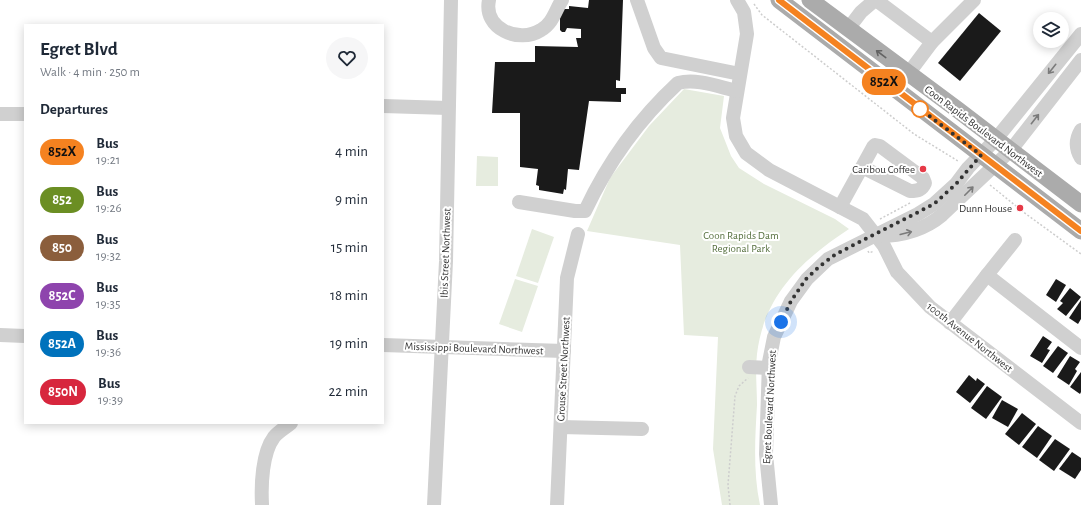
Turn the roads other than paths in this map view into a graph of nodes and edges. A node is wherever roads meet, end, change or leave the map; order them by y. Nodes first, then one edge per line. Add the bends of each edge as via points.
1 (451, 0) edge
2 (489, 0) edge
3 (561, 0) edge
4 (637, 0) edge
5 (737, 0) edge
6 (778, 0) edge
7 (810, 0) edge
8 (875, 0) edge
9 (974, 0) edge
10 (848, 29) junction
11 (1081, 34) edge
12 (932, 42) junction
13 (1081, 60) edge
14 (740, 74) junction
15 (908, 74) junction
16 (737, 91) junction
17 (384, 106) edge
18 (448, 108) junction
19 (0, 114) edge
20 (24, 114) edge
21 (1081, 130) edge
22 (996, 139) junction
23 (1011, 150) junction
24 (981, 155) junction
25 (1081, 158) edge
26 (995, 166) junction
27 (862, 167) dead end
28 (519, 202) dead end
29 (1081, 204) edge
30 (840, 207) junction
31 (1081, 231) edge
32 (578, 234) dead end
33 (875, 236) junction
34 (1015, 240) dead end
35 (987, 275) junction
36 (950, 322) junction
37 (0, 335) edge
38 (24, 336) edge
39 (384, 345) edge
40 (442, 347) junction
41 (1081, 348) edge
42 (564, 351) junction
43 (749, 368) dead end
44 (769, 368) junction
45 (1081, 423) edge
46 (290, 424) edge
47 (561, 427) junction
48 (642, 429) dead end
49 (262, 504) edge
50 (434, 505) edge
51 (557, 505) edge
52 (771, 505) edge

1 - 18 street, Ibis Street Northwest
2 - 3 street via 488,16 495,26 503,32 530,36 552,21
4 - 14 street via 654,48 661,58
5 - 14 street, 100th Avenue Northwest via 747,23
6 - 24 main road, Coon Rapids Boulevard Northwest
7 - 10 main road, Coon Rapids Boulevard Northwest
8 - 10 street via 861,12
8 - 12 street
9 - 12 street
15 -> 10 main road, Coon Rapids Boulevard Northwest
11 -> 22 street, Egret Boulevard Northwest
12 - 15 street
23 -> 13 street, Egret Boulevard Northwest
14 - 16 street, 100th Avenue Northwest
15 - 22 main road, Coon Rapids Boulevard Northwest
16 - 28 street via 696,82 678,83 627,138 585,211
16 - 30 street, 100th Avenue Northwest via 734,126 736,136 746,154 769,170
17 - 18 street
18 - 40 street, Ibis Street Northwest
19 - 20 street
21 - 25 street via 1076,141
22 - 23 main road, Coon Rapids Boulevard Northwest
22 - 24 street, Egret Boulevard Northwest
23 - 26 street, Egret Boulevard Northwest
23 - 29 main road, Coon Rapids Boulevard Northwest
24 - 26 main road, Coon Rapids Boulevard Northwest
24 - 33 street, Egret Boulevard Northwest via 956,184 934,204
26 - 31 main road, Coon Rapids Boulevard Northwest
33 -> 26 street, Egret Boulevard Northwest via 904,234 935,221
27 - 30 street
30 - 33 street, 100th Avenue Northwest via 863,220
32 - 42 street, Grouse Street Northwest via 568,278
33 - 36 street, 100th Avenue Northwest via 884,246 896,272 907,285
33 - 44 street, Egret Boulevard Northwest via 836,254 806,279 791,301 774,337
34 - 35 street
35 - 36 street
35 - 41 street
36 - 45 street, 100th Avenue Northwest
37 - 38 street
39 - 40 street, Mississippi Boulevard Northwest
40 - 42 street, Mississippi Boulevard Northwest
40 - 50 street, Ibis Street Northwest
42 - 47 street, Grouse Street Northwest
43 - 44 street
44 - 52 street, Egret Boulevard Northwest via 766,454
46 - 49 street via 278,433 270,445 262,474
47 - 48 street
47 - 51 street, Grouse Street Northwest

